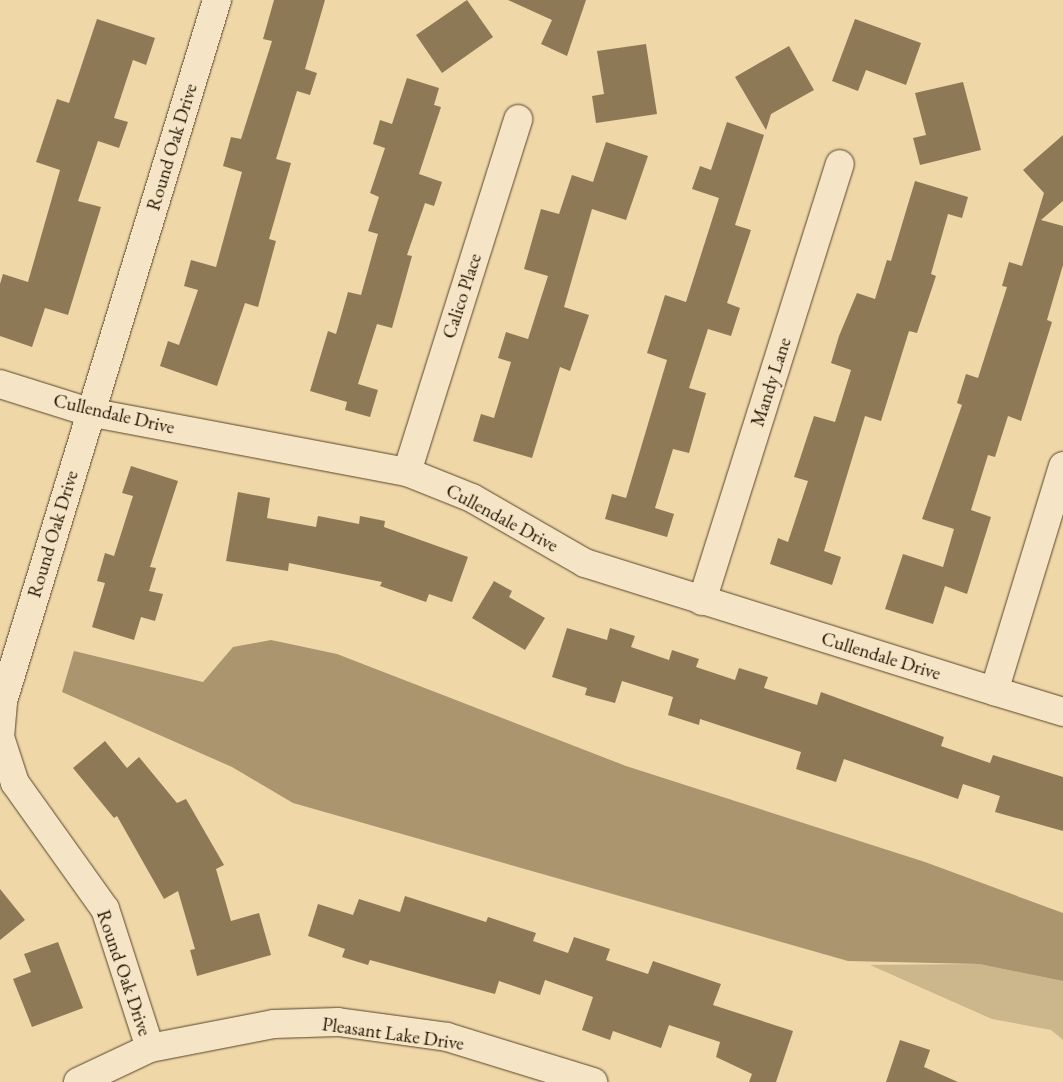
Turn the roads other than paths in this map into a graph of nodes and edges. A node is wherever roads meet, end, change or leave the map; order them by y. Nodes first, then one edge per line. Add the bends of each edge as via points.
1 (218, 0) edge
2 (518, 119) dead end
3 (840, 164) dead end
4 (0, 384) edge
5 (90, 412) junction
6 (1063, 466) edge
7 (407, 472) junction
8 (702, 601) junction
9 (994, 691) junction
10 (1063, 712) edge
11 (150, 1048) junction
12 (78, 1082) edge
13 (593, 1082) edge

1 - 5 street, Round Oak Drive
2 - 7 street, Calico Place
3 - 8 street, Mandy Lane
4 - 5 street, Cullendale Drive
5 - 7 street, Cullendale Drive
5 - 11 street, Round Oak Drive via 3,701 0,737 15,782 105,909
6 - 9 street
7 - 8 street, Cullendale Drive via 472,498 585,563
8 - 9 street, Cullendale Drive
9 - 10 street, Cullendale Drive
11 - 12 street, Pleasant Lake Drive
11 - 13 street, Pleasant Lake Drive via 274,1024 338,1022 447,1037

